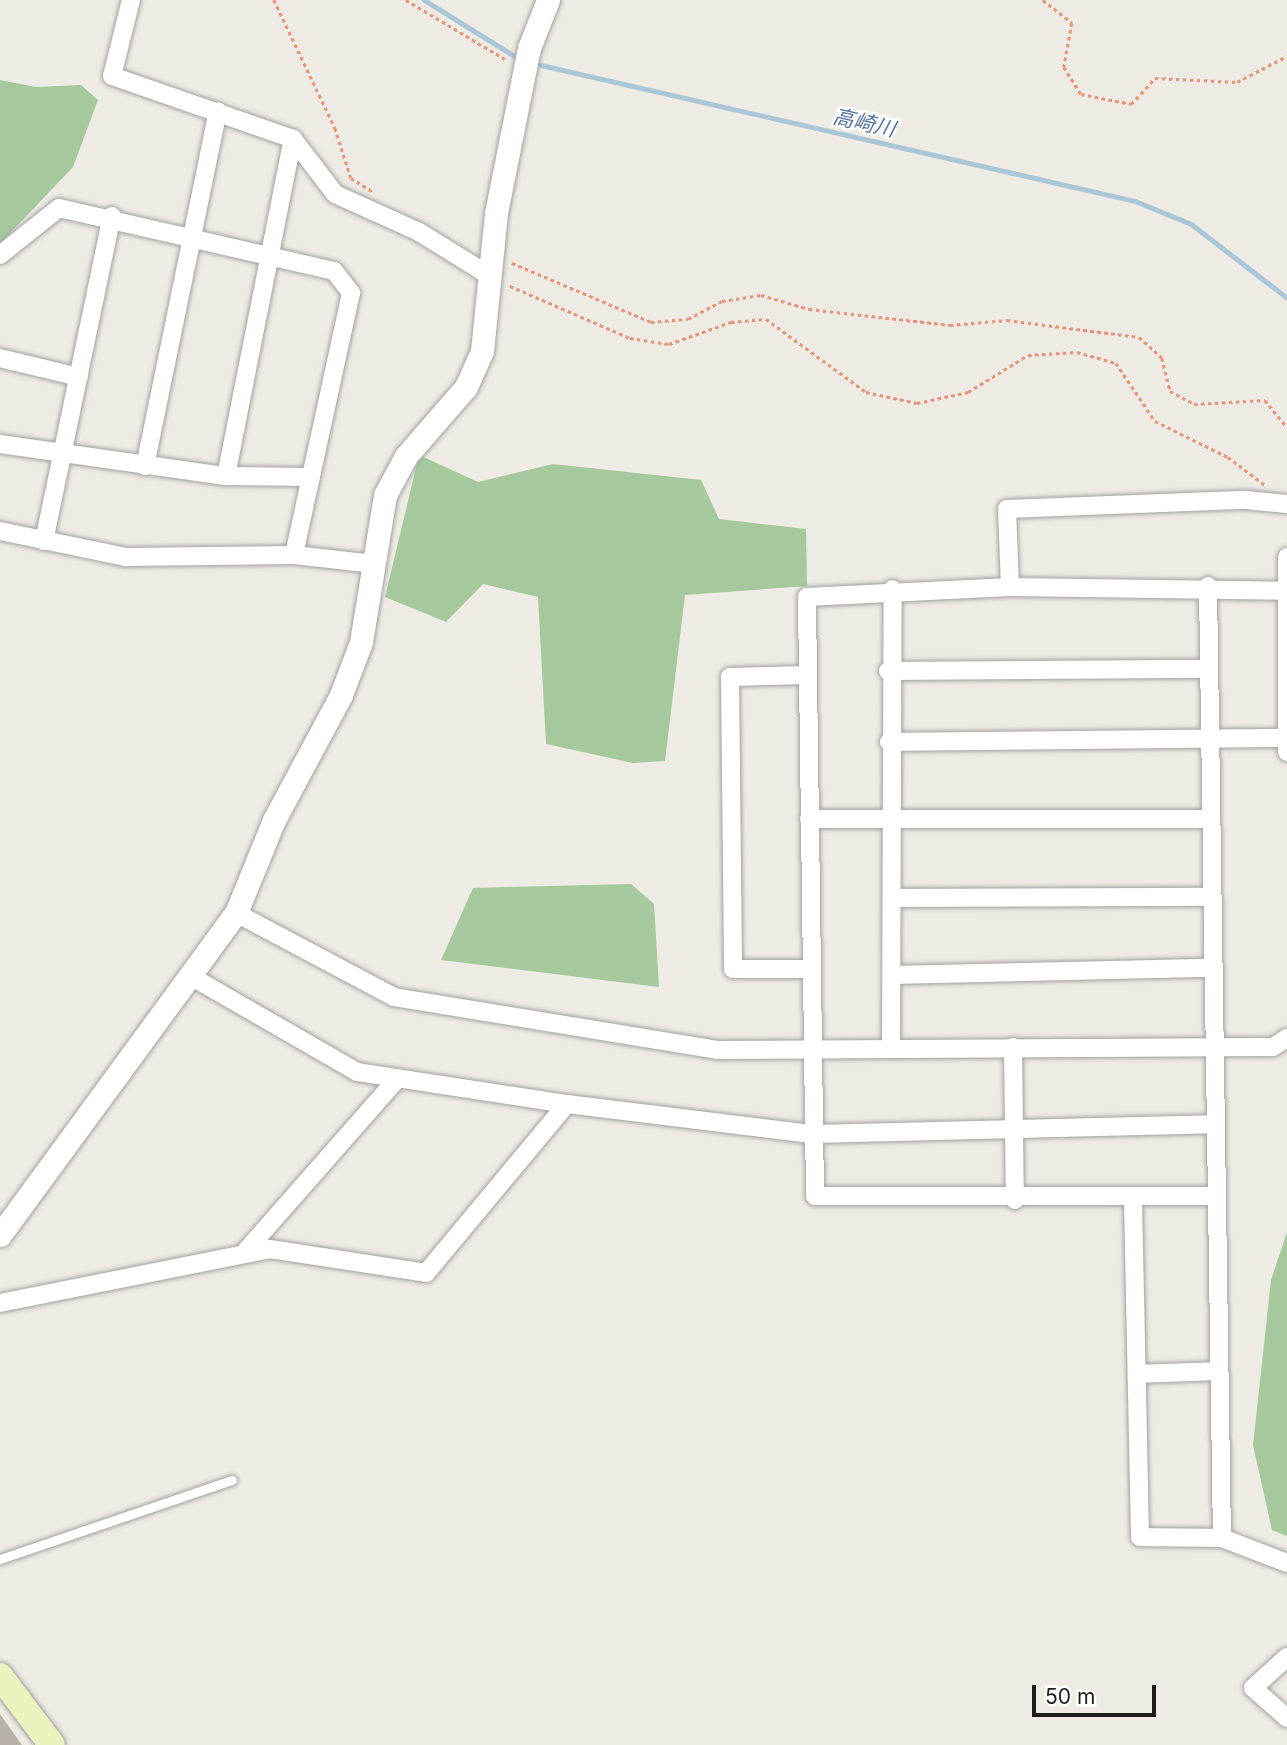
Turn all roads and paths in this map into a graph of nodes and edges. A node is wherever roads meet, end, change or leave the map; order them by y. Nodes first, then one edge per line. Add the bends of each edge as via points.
1 (131, 0) edge
2 (274, 0) edge
3 (406, 0) edge
4 (548, 0) edge
5 (1042, 0) edge
6 (1287, 56) edge
7 (524, 69) junction
8 (218, 111) junction
9 (293, 139) junction
10 (382, 196) dead end
11 (112, 216) junction
12 (194, 238) junction
13 (0, 255) edge
14 (272, 256) junction
15 (491, 265) junction
16 (0, 359) edge
17 (79, 377) junction
18 (1287, 427) edge
19 (0, 444) edge
20 (62, 456) junction
21 (145, 466) junction
22 (226, 476) junction
23 (311, 477) junction
24 (1282, 499) edge
25 (0, 531) edge
26 (44, 541) junction
27 (294, 555) junction
28 (1287, 557) edge
29 (374, 564) junction
30 (1208, 586) junction
31 (1010, 587) junction
32 (893, 589) junction
33 (1285, 591) junction
34 (1207, 669) junction
35 (888, 671) junction
36 (806, 675) junction
37 (1206, 737) junction
38 (1287, 738) edge
39 (890, 743) junction
40 (1287, 752) edge
41 (809, 819) junction
42 (1211, 819) junction
43 (891, 820) junction
44 (1212, 897) junction
45 (892, 898) junction
46 (236, 913) junction
47 (1210, 968) junction
48 (810, 969) junction
49 (892, 975) junction
50 (192, 977) junction
51 (1287, 1038) edge
52 (1214, 1045) junction
53 (1013, 1047) junction
54 (811, 1048) junction
55 (891, 1048) junction
56 (397, 1079) junction
57 (567, 1104) junction
58 (1214, 1124) junction
59 (1013, 1129) junction
60 (813, 1134) junction
61 (1215, 1196) junction
62 (1015, 1200) junction
63 (1133, 1201) junction
64 (0, 1235) edge
65 (244, 1252) junction
66 (0, 1303) edge
67 (1218, 1371) junction
68 (1137, 1374) junction
69 (232, 1480) dead end
70 (1222, 1538) junction
71 (0, 1559) edge
72 (1287, 1563) edge
73 (1287, 1657) edge
74 (0, 1676) edge
75 (1287, 1718) edge
76 (52, 1745) edge

1 - 8 street via 112,76
2 - 10 path via 335,128 351,178
3 - 7 path
4 - 7 street
5 - 6 path via 1072,23 1064,67 1081,94 1131,104 1155,78 1237,82
7 - 15 street
8 - 9 street
8 - 12 street
9 - 14 street
9 - 15 street via 335,194
11 - 12 street
11 - 13 street via 59,208
11 - 17 street
12 - 14 street
12 - 21 street
14 - 22 street
14 - 23 street via 334,271 351,293
15 - 18 path via 651,322 688,319 722,301 761,295 848,314 950,325 1007,320 1139,337 1162,358 1170,391 1194,404 1265,400
15 - 24 path via 550,307 630,338 669,344 731,322 766,319 866,392 917,403 968,392 1028,355 1077,352 1116,363 1155,421 1228,457
15 - 29 street via 482,351 466,387 406,456 385,495
16 - 17 street
17 - 20 street
19 - 20 street
20 - 21 street
20 - 26 street
21 - 22 street
22 - 23 street
23 - 27 street
24 - 31 street via 1007,509
25 - 26 street
26 - 27 street via 126,557
27 - 29 street
28 - 33 street
29 - 46 street via 361,642 341,695 274,820
30 - 31 street
30 - 33 street
30 - 34 street
31 - 32 street
32 - 35 street
32 - 36 street via 807,597
33 - 38 street
34 - 35 street
34 - 37 street
35 - 39 street
36 - 41 street
36 - 48 street via 730,677 733,969
37 - 38 street
37 - 39 street
37 - 42 street
38 - 40 street
39 - 43 street
41 - 43 street
41 - 48 street
42 - 43 street
42 - 44 street
43 - 45 street
44 - 45 street
44 - 47 street
45 - 49 street
46 - 50 street
46 - 54 street via 394,997 718,1050
47 - 49 street
47 - 52 street
48 - 54 street
49 - 55 street
50 - 56 street via 357,1072
50 - 64 street via 143,1032 54,1168
51 - 52 street via 1273,1047
52 - 53 street
52 - 58 street
53 - 55 street
53 - 59 street
54 - 55 street
54 - 60 street
56 - 57 street
56 - 65 street
57 - 60 street
57 - 65 street via 426,1273 270,1248
58 - 59 street
58 - 61 street
59 - 60 street
59 - 62 street
60 - 62 street via 815,1196
61 - 63 street
61 - 67 street
62 - 63 street
63 - 68 street
65 - 66 street
67 - 68 street
67 - 70 street
68 - 70 street via 1140,1537
69 - 71 lane
70 - 72 street
73 - 75 street via 1253,1688
74 - 76 main road

